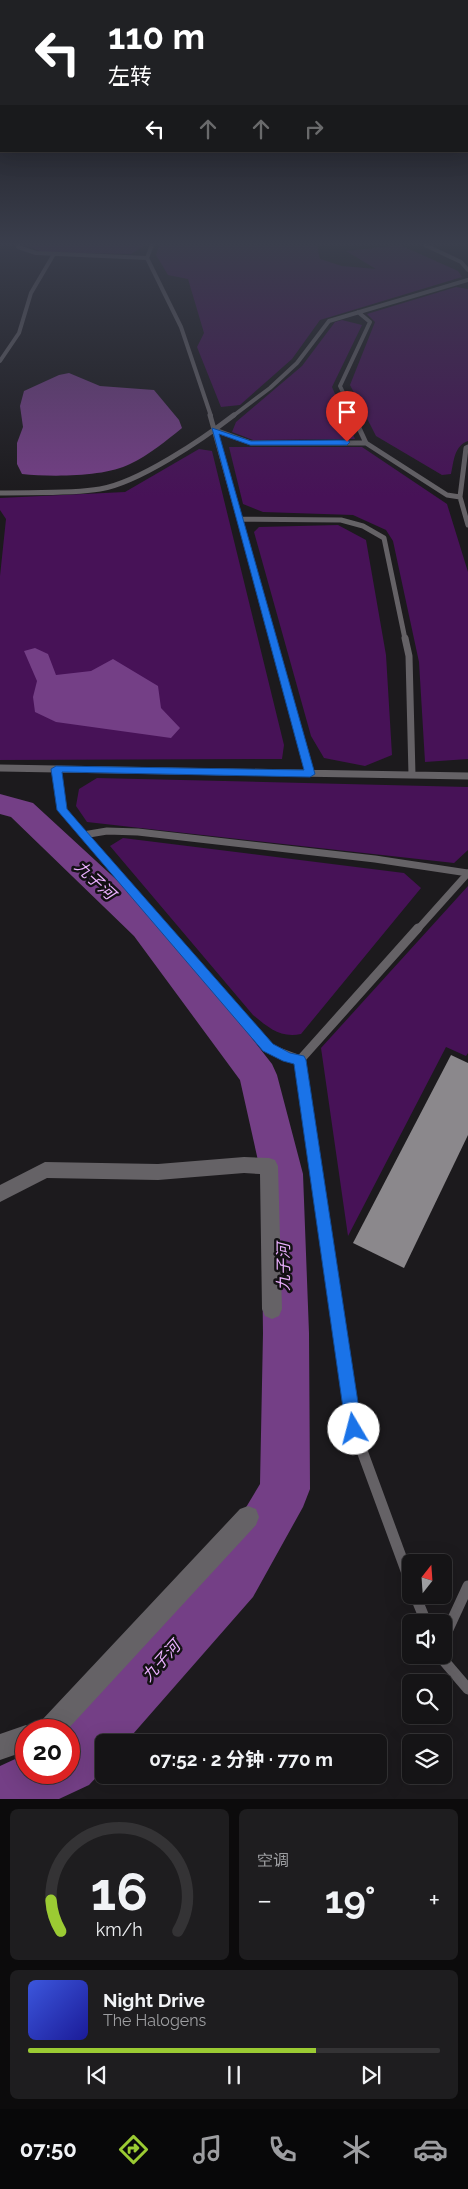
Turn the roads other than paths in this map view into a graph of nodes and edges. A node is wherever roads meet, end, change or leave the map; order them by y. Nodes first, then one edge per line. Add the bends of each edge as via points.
1 (20, 329) edge
2 (182, 329) edge
3 (323, 329) edge
4 (367, 329) edge
5 (0, 361) edge
6 (215, 430) junction
7 (366, 442) junction
8 (468, 447) edge
9 (0, 493) edge
10 (460, 497) junction
11 (240, 519) junction
12 (468, 525) edge
13 (0, 768) edge
14 (56, 769) junction
15 (310, 774) junction
16 (412, 775) junction
17 (468, 776) edge
18 (83, 835) junction
19 (468, 873) edge
20 (300, 1060) junction
21 (0, 1194) edge
22 (272, 1310) dead end
23 (248, 1517) dead end
24 (402, 1560) edge
25 (468, 1586) edge
26 (452, 1621) edge
27 (446, 1664) edge
28 (468, 1689) edge
29 (60, 1719) edge
30 (15, 1742) edge
31 (0, 1747) edge

1 - 5 lane
2 - 6 lane
3 - 6 lane via 297,363
4 - 7 lane via 340,386
6 - 7 lane via 250,443
6 - 9 lane via 139,476 100,489
6 - 11 lane
7 - 10 lane via 446,496
8 - 10 lane
10 - 12 lane
11 - 15 lane
11 - 16 lane via 341,520 363,526 384,538 409,656
13 - 14 lane
14 - 15 lane
14 - 18 lane via 62,810
15 - 16 lane
16 - 17 lane
18 - 19 lane via 107,831 138,832 375,858
18 - 20 lane via 268,1048
19 - 20 lane
20 - 24 lane via 354,1429
21 - 22 street via 45,1170 158,1172 268,1166
23 - 29 street
25 - 26 lane
27 - 28 lane
30 - 31 street

